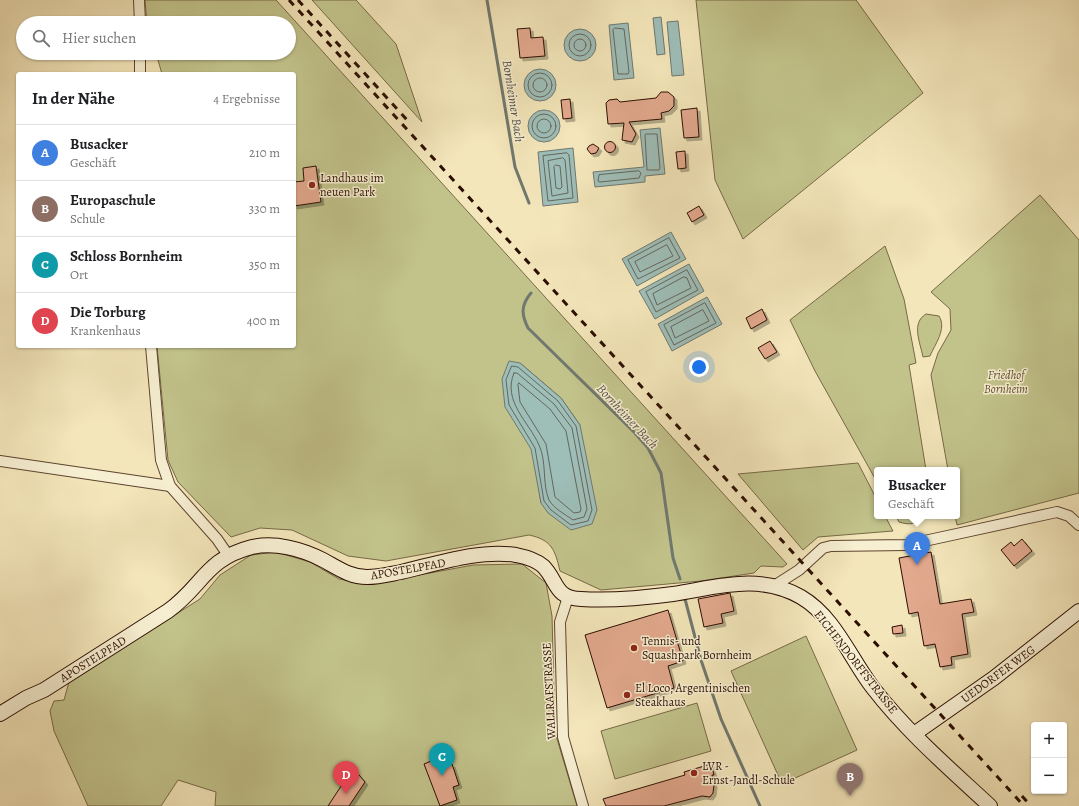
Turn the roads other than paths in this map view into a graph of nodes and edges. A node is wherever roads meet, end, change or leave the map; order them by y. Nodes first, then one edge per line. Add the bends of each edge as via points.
1 (139, 0) edge
2 (140, 16) edge
3 (140, 60) edge
4 (140, 72) edge
5 (151, 348) edge
6 (0, 461) edge
7 (170, 486) junction
8 (1079, 525) edge
9 (228, 555) junction
10 (774, 586) junction
11 (568, 597) junction
12 (1079, 611) edge
13 (0, 714) edge
14 (914, 734) junction
15 (583, 806) edge
16 (990, 806) edge

1 - 2 street
3 - 4 street
5 - 7 street via 161,460
6 - 7 street
7 - 9 street
8 - 10 street via 1069,516 1057,512 906,545 831,546 823,548 799,570
9 - 11 street, APOSTELPFAD via 252,547 279,546 314,556 346,573 368,577 485,554 516,555 533,559 541,565 557,590
9 - 13 street, APOSTELPFAD via 212,566 184,598 168,611 44,690
10 - 11 street, EICHENDORFFSTRASSE via 758,582 629,598
10 - 14 street, EICHENDORFFSTRASSE via 803,598 826,619 874,689
11 - 15 street, WALLRAFSTRASSE via 560,622 563,737
12 - 14 street, UEDORFER WEG via 994,678
14 - 16 street, EICHENDORFFSTRASSE

